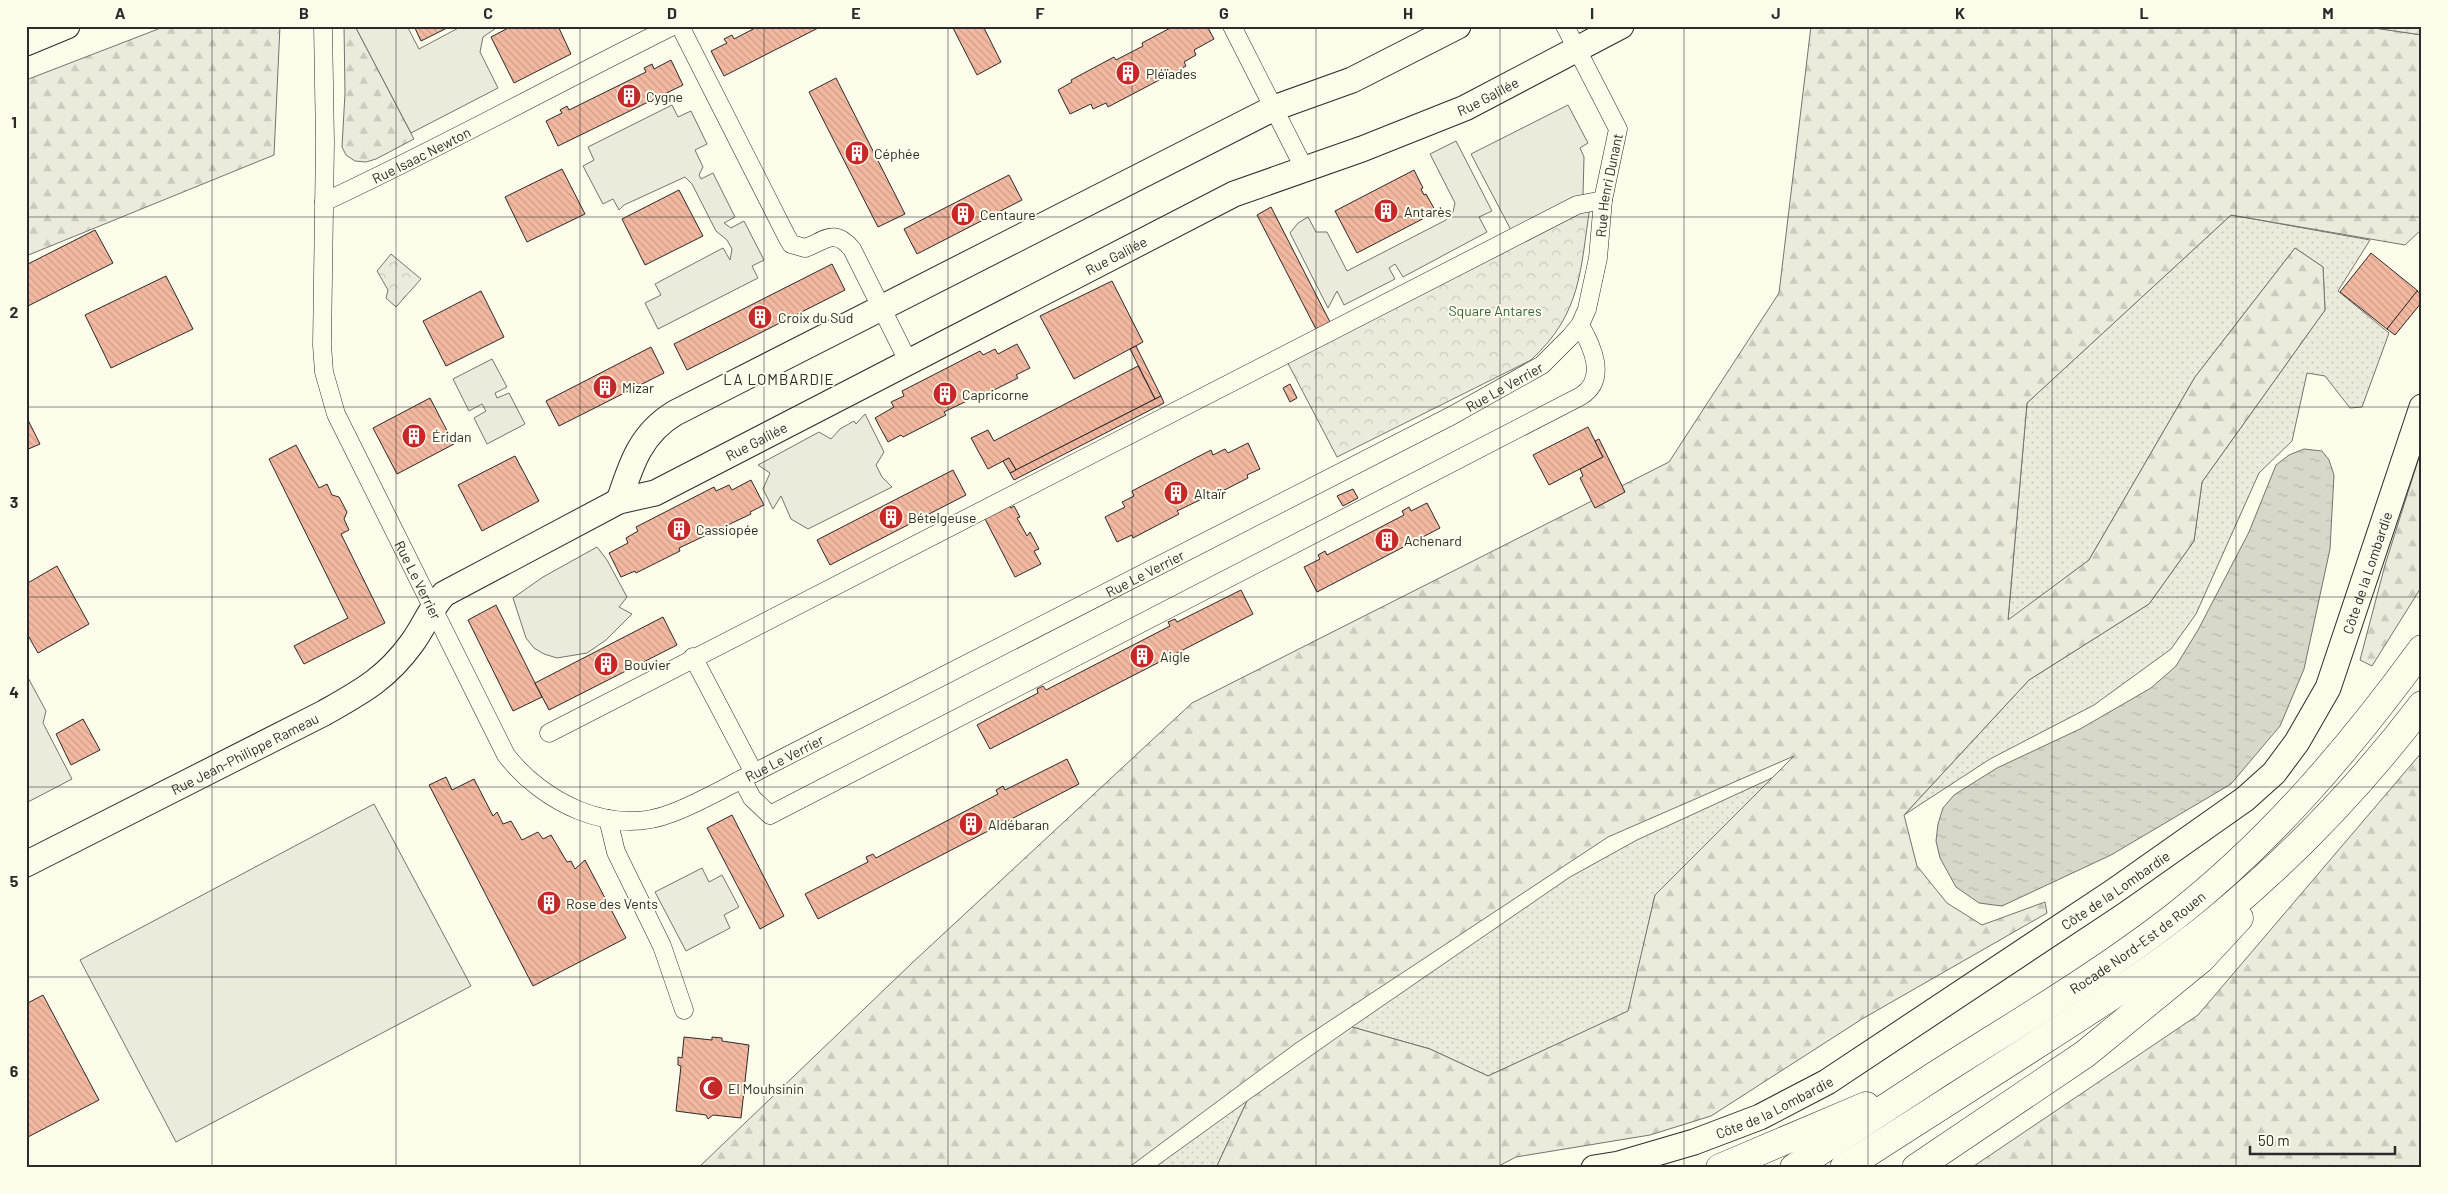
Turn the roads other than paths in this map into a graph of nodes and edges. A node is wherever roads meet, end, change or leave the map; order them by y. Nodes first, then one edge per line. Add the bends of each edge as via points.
1 (67, 26) edge
2 (323, 26) edge
3 (673, 26) edge
4 (680, 26) edge
5 (1232, 26) edge
6 (1458, 26) edge
7 (1565, 26) edge
8 (1621, 26) edge
9 (26, 43) edge
10 (1577, 50) junction
11 (1274, 108) junction
12 (1304, 168) junction
13 (1603, 200) junction
14 (324, 202) junction
15 (881, 308) junction
16 (1580, 324) junction
17 (909, 363) junction
18 (2422, 406) edge
19 (619, 501) junction
20 (433, 607) junction
21 (2422, 649) edge
22 (693, 658) junction
23 (2422, 705) edge
24 (549, 733) dead end
25 (748, 776) junction
26 (608, 819) junction
27 (2296, 848) junction
28 (26, 864) edge
29 (684, 1010) dead end
30 (1936, 1075) junction
31 (1594, 1168) edge
32 (1720, 1168) edge
33 (1794, 1168) edge
34 (1844, 1168) edge
35 (1916, 1168) edge

1 - 9 street
2 - 14 street
3 - 14 street, Rue Isaac Newton
4 - 15 street via 786,237 791,244 805,248 828,237 836,236 846,241
5 - 11 street
6 - 11 street via 1352,80
7 - 10 street, Rue Henri Dunant
8 - 10 street, Rue Galilée
10 - 12 street, Rue Galilée via 1465,108
10 - 13 street, Rue Henri Dunant via 1618,129
11 - 12 street
11 - 15 street
12 - 17 street, Rue Galilée via 1234,194
13 - 16 street, Rue Henri Dunant via 1592,292
13 - 22 street via 1577,206
14 - 20 street, Rue Le Verrier via 322,345 329,393 336,414
15 - 17 street
15 - 19 street via 658,423 646,437 631,465
16 - 25 street, Rue Le Verrier via 1542,364 1516,381
16 - 25 street via 1597,367 1592,386 1582,396 770,815 752,798
17 - 19 street, Rue Galilée via 655,493
18 - 31 street, Côte de la Lombardie via 2328,688 2297,742 2274,773 2245,799 2113,892 1827,1082 1760,1116 1694,1142
19 - 20 street, Rue Galilée via 444,594
20 - 26 street, Rue Le Verrier via 506,755 520,773 553,799
20 - 28 street, Rue Jean-Philippe Rameau via 400,659 372,685 324,713
21 - 30 highway, Rocade Nord-Est de Rouen via 2321,778 2236,864 2174,917 2112,962
22 - 24 street
22 - 25 street
23 - 27 highway, Rocade Nord-Est de Rouen via 2338,806
25 - 26 street, Rue Le Verrier via 671,814 650,819
26 - 29 street via 616,852 662,946
27 - 34 highway, Rocade Nord-Est de Rouen via 2217,919 2160,962
27 - 35 highway via 2250,906 2201,959 2085,1054
30 - 32 highway
30 - 33 highway, Rocade Nord-Est de Rouen

